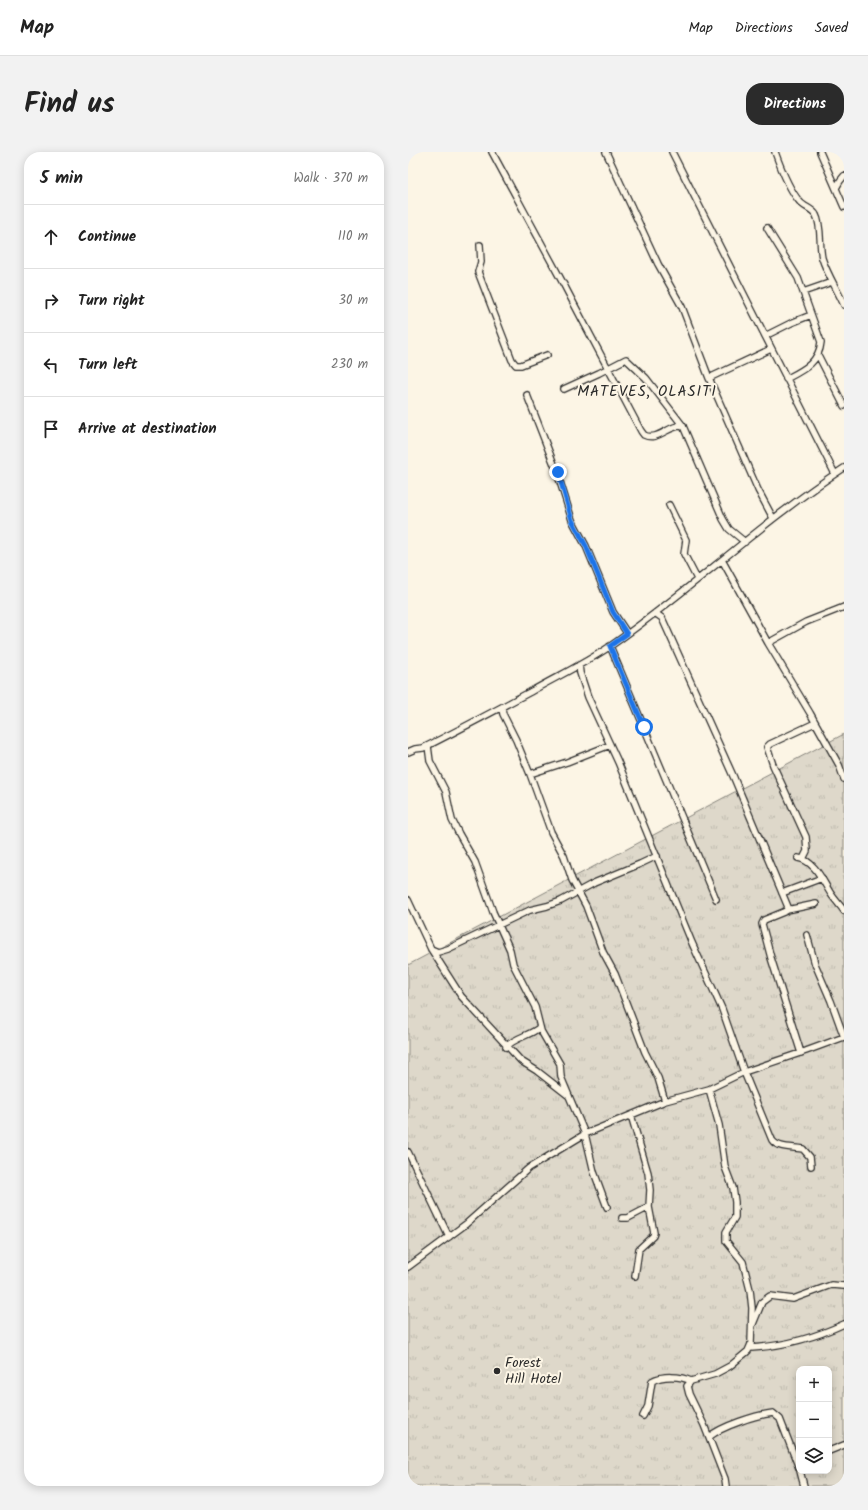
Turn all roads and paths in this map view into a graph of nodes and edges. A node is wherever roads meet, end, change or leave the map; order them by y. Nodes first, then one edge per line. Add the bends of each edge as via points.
1 (492, 152) edge
2 (606, 152) edge
3 (672, 152) edge
4 (775, 152) edge
5 (820, 152) edge
6 (844, 176) edge
7 (836, 188) junction
8 (844, 206) edge
9 (767, 228) dead end
10 (480, 245) dead end
11 (832, 282) junction
12 (803, 292) junction
13 (842, 298) edge
14 (844, 305) edge
15 (811, 315) junction
16 (765, 336) junction
17 (771, 348) junction
18 (547, 355) dead end
19 (818, 356) junction
20 (608, 368) junction
21 (709, 378) junction
22 (786, 379) junction
23 (564, 389) dead end
24 (527, 395) dead end
25 (844, 406) edge
26 (683, 426) junction
27 (844, 468) edge
28 (835, 474) junction
29 (669, 505) dead end
30 (773, 518) junction
31 (745, 542) junction
32 (722, 560) junction
33 (697, 579) junction
34 (844, 607) edge
35 (655, 613) junction
36 (627, 634) junction
37 (768, 643) junction
38 (610, 646) junction
39 (579, 665) junction
40 (502, 708) junction
41 (815, 723) junction
42 (610, 745) junction
43 (428, 746) junction
44 (408, 752) edge
45 (530, 774) junction
46 (844, 779) edge
47 (657, 856) junction
48 (822, 878) junction
49 (578, 891) junction
50 (782, 893) junction
51 (716, 899) dead end
52 (408, 900) edge
53 (816, 904) dead end
54 (788, 910) junction
55 (844, 911) edge
56 (499, 925) junction
57 (807, 935) dead end
58 (431, 949) junction
59 (540, 1027) junction
60 (844, 1037) edge
61 (506, 1047) junction
62 (801, 1053) junction
63 (744, 1072) junction
64 (709, 1089) junction
65 (569, 1096) junction
66 (665, 1101) junction
67 (632, 1115) junction
68 (585, 1134) junction
69 (408, 1152) edge
70 (812, 1166) dead end
71 (607, 1207) dead end
72 (649, 1207) junction
73 (622, 1218) dead end
74 (449, 1237) junction
75 (408, 1267) edge
76 (634, 1276) dead end
77 (844, 1286) edge
78 (844, 1324) edge
79 (752, 1328) junction
80 (750, 1348) junction
81 (691, 1381) junction
82 (643, 1416) dead end
83 (709, 1437) junction
84 (844, 1445) edge
85 (832, 1450) edge
86 (796, 1457) edge
87 (801, 1474) edge
88 (726, 1486) edge
89 (804, 1486) edge

1 - 20 street
2 - 21 street via 658,264 682,307
3 - 16 street
4 - 11 street via 796,196 816,215 822,258
5 - 7 street
6 - 7 street
7 - 8 street
9 - 12 street via 788,261
10 - 18 street via 478,272 512,360 516,365 521,365
11 - 12 street
11 - 13 street
12 - 15 street
13 - 14 street
15 - 16 street
15 - 19 street via 821,342
16 - 17 street
17 - 21 street
17 - 22 street
19 - 22 street via 813,363
19 - 25 street
20 - 23 street
20 - 26 street via 628,359
20 - 26 street via 644,435 653,437 675,426
21 - 30 street via 758,490
22 - 28 street
24 - 36 street via 558,472 572,520 586,546 613,612
26 - 31 street via 727,526
27 - 28 street
28 - 30 street
29 - 33 street via 686,540 684,554
30 - 31 street
31 - 32 street
32 - 33 street
32 - 37 street
33 - 35 street
34 - 37 street via 806,622
35 - 36 street
35 - 50 street via 662,618 689,676
36 - 38 street
37 - 41 street
38 - 39 street
38 - 51 street
39 - 40 street
39 - 42 street via 588,697
40 - 43 street
40 - 45 street
41 - 46 street
41 - 48 street via 767,747 775,771 806,837 807,852 800,859 814,867
42 - 45 street
42 - 47 street
43 - 44 street
43 - 56 street via 430,760 446,792 452,820 475,862
45 - 49 street via 551,832
47 - 49 street
47 - 63 street via 722,1009
48 - 50 street
48 - 55 street
49 - 56 street via 553,904 530,910
49 - 66 street via 603,952 615,974
50 - 54 street
52 - 58 street
53 - 54 street
54 - 62 street via 764,920 762,924
56 - 58 street via 442,952
56 - 59 street via 535,1007
57 - 60 street via 814,964
58 - 61 street via 461,996
59 - 61 street
59 - 65 street via 548,1045 558,1058 561,1077
60 - 62 street
61 - 65 street via 521,1062
62 - 63 street
63 - 64 street
63 - 70 street via 774,1143 803,1149 810,1157
64 - 66 street
64 - 79 street via 735,1202 735,1217 726,1232 726,1241 744,1264 751,1298
65 - 68 street
66 - 67 street
67 - 68 street
67 - 72 street via 648,1173
68 - 71 street via 594,1172
68 - 74 street via 529,1168
69 - 74 street
72 - 73 street via 628,1218
72 - 76 street via 654,1234 639,1249
74 - 75 street
77 - 79 street via 831,1286 793,1299 767,1297 760,1305
78 - 80 street via 796,1341
79 - 80 street
80 - 81 street via 723,1371
81 - 82 street via 680,1378 655,1379
81 - 83 street via 687,1390
83 - 86 street via 737,1423 773,1413 780,1419
83 - 88 street
84 - 85 street
87 - 89 street

